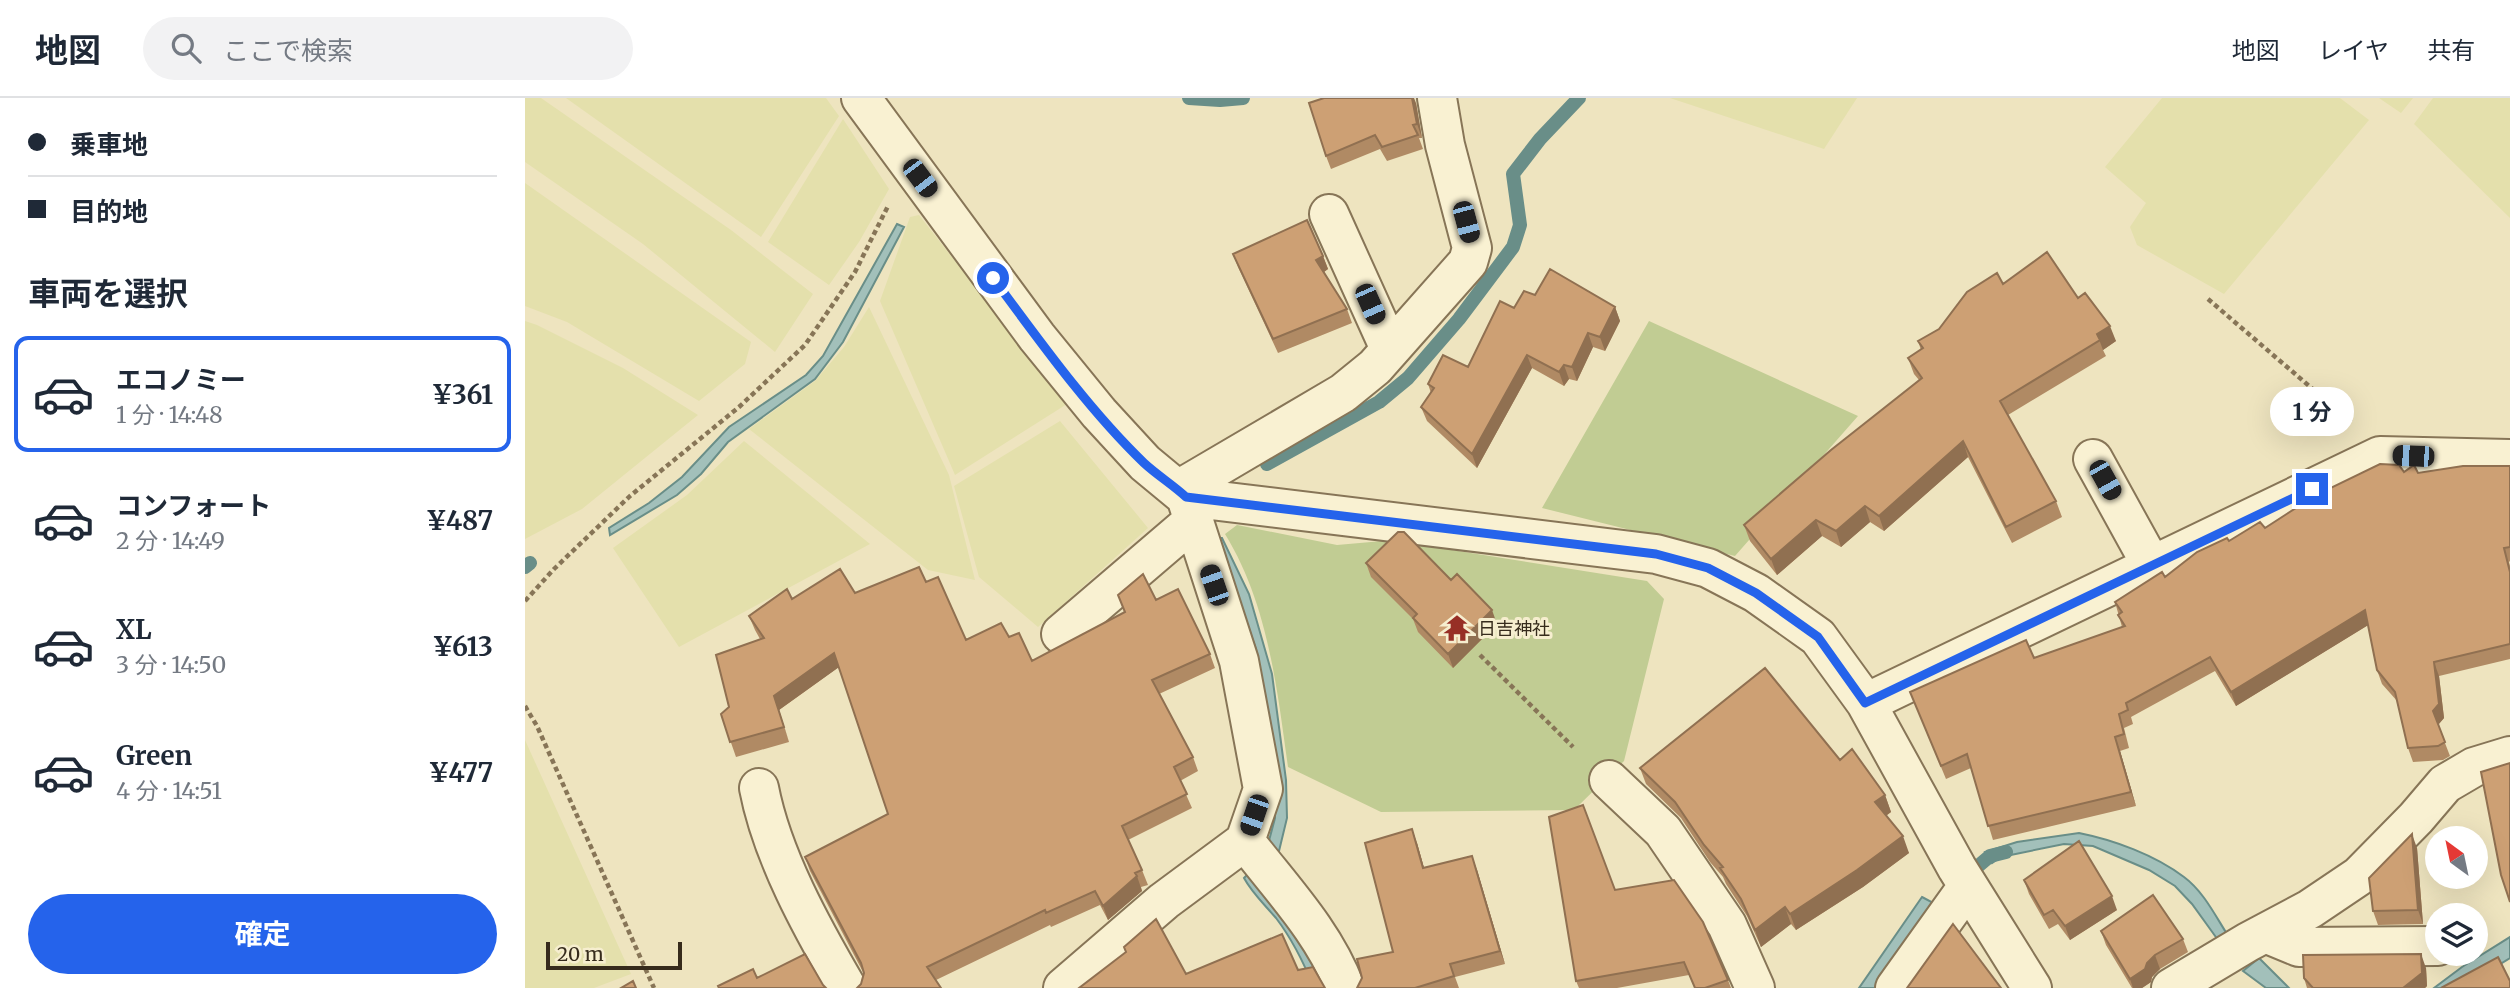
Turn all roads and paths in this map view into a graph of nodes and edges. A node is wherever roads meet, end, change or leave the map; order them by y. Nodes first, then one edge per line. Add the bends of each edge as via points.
1 (862, 98) edge
2 (1437, 98) edge
3 (920, 178) junction
4 (1329, 214) dead end
5 (2208, 299) dead end
6 (1390, 349) junction
7 (2389, 455) junction
8 (2093, 458) dead end
9 (2510, 459) edge
10 (1186, 503) junction
11 (2151, 566) junction
12 (525, 601) edge
13 (1061, 634) dead end
14 (1480, 655) dead end
15 (1865, 703) junction
16 (525, 706) edge
17 (1573, 747) dead end
18 (2510, 756) edge
19 (1609, 780) dead end
20 (759, 788) dead end
21 (1254, 851) junction
22 (1963, 877) junction
23 (2244, 945) junction
24 (2425, 946) edge
25 (654, 988) edge
26 (847, 988) edge
27 (1063, 988) edge
28 (1345, 988) edge
29 (1755, 988) edge
30 (1895, 988) edge
31 (2032, 988) edge
32 (2171, 988) edge

1 - 3 street
2 - 6 street via 1472,247 1468,262
3 - 10 street via 1090,402
3 - 12 path via 888,205 855,272 805,345 739,407 631,496
4 - 6 street
5 - 7 path
6 - 10 street via 1343,393
7 - 9 street
7 - 11 street
8 - 11 street
10 - 13 street
10 - 15 street via 1656,554 1708,568 1756,593 1818,637
10 - 21 street via 1240,661 1263,789
11 - 15 street
14 - 17 path
15 - 22 street
16 - 25 path
18 - 23 street via 2474,767 2445,784 2359,876
19 - 29 street via 1663,831 1727,925
20 - 26 street via 765,819 799,897
21 - 27 street via 1164,901
21 - 28 street via 1338,967
22 - 30 street
22 - 31 street
23 - 24 street
23 - 32 street

